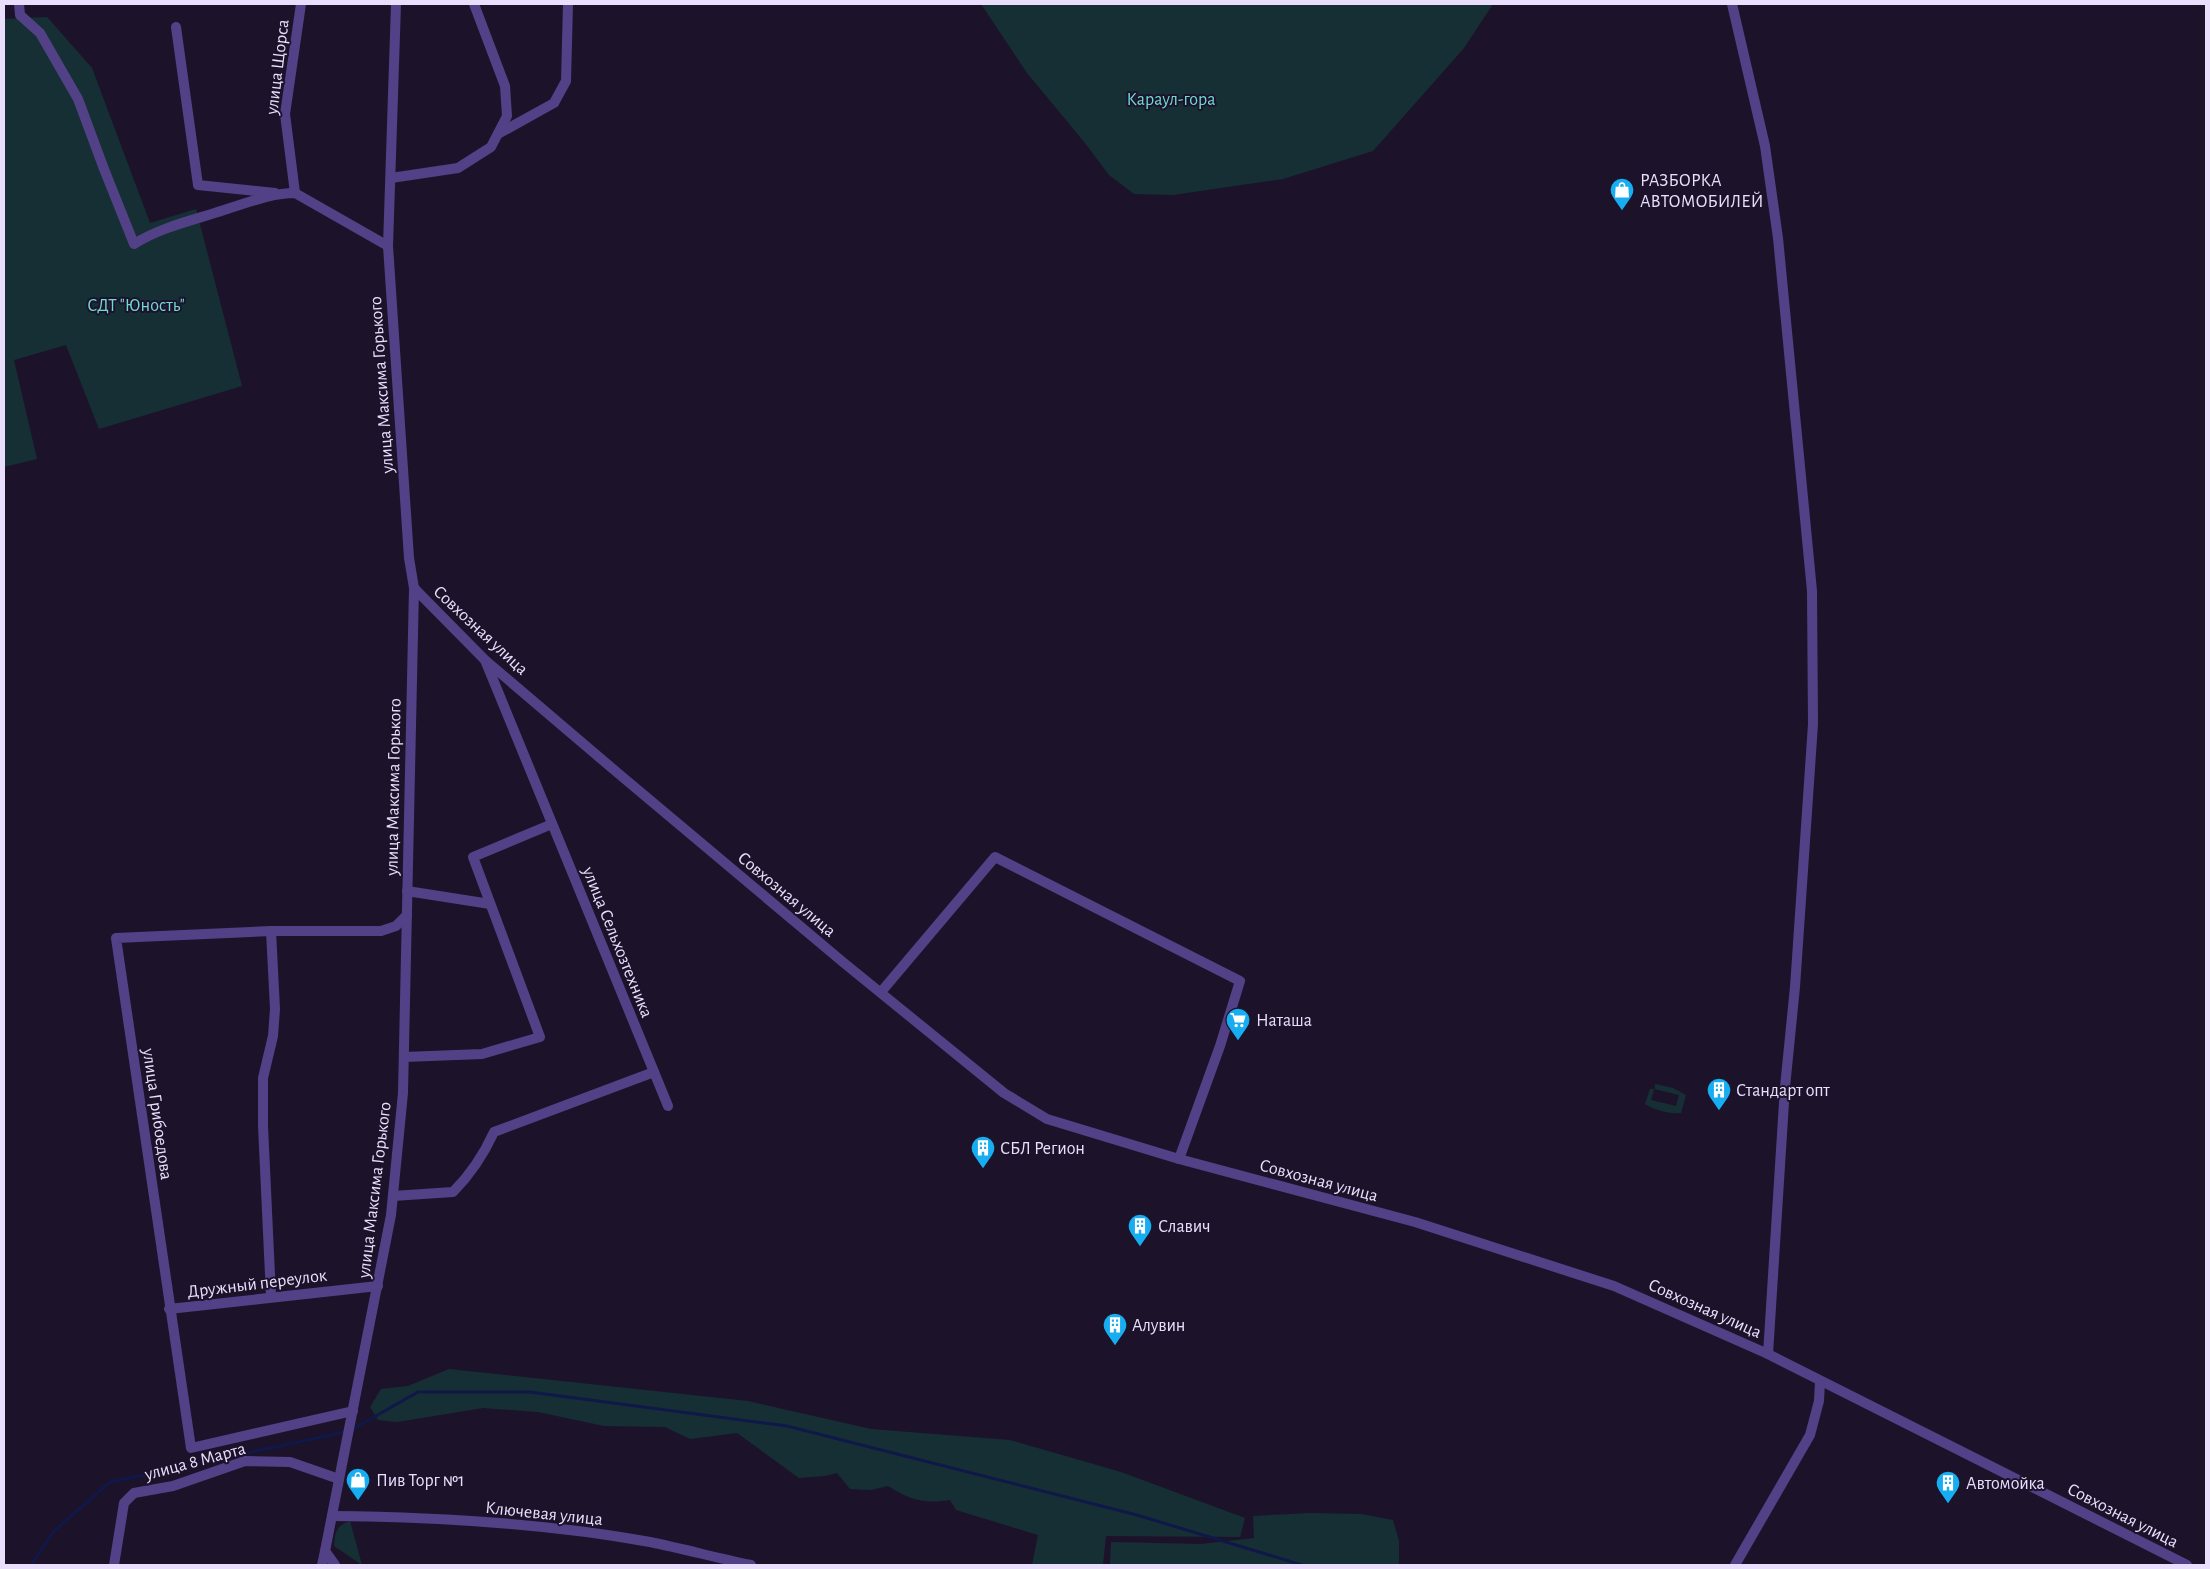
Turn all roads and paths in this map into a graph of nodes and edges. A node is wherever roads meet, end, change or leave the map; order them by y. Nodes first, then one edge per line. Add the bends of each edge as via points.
1 (19, 4) edge
2 (301, 4) edge
3 (396, 4) edge
4 (474, 4) edge
5 (568, 4) edge
6 (1732, 4) edge
7 (176, 27) dead end
8 (498, 135) junction
9 (391, 178) junction
10 (280, 193) junction
11 (295, 193) junction
12 (388, 246) junction
13 (414, 588) junction
14 (485, 660) junction
15 (552, 824) junction
16 (407, 891) junction
17 (490, 904) junction
18 (407, 915) junction
19 (271, 931) junction
20 (881, 992) junction
21 (404, 1057) junction
22 (654, 1072) junction
23 (668, 1106) dead end
24 (1179, 1159) junction
25 (393, 1196) junction
26 (378, 1286) junction
27 (271, 1296) junction
28 (169, 1309) junction
29 (1768, 1354) junction
30 (1820, 1381) junction
31 (353, 1412) junction
32 (339, 1479) junction
33 (332, 1516) junction
34 (325, 1551) junction
35 (114, 1565) edge
36 (322, 1565) edge
37 (335, 1565) edge
38 (750, 1565) edge
39 (1734, 1565) edge
40 (2187, 1565) edge

1 - 10 street via 20,15 40,33 78,99 134,244 150,234
2 - 11 street, улица Щорса via 285,114
3 - 9 street, улица Максима Горького
4 - 8 street via 505,86 507,116
5 - 8 street via 566,81 554,103
6 - 29 street via 1765,146 1776,220 1812,591 1813,724 1795,987 1784,1087
7 - 10 street via 198,185
8 - 9 street via 491,148 458,168
9 - 12 street, улица Максима Горького
10 - 11 street
11 - 12 street
12 - 13 street, улица Максима Горького
13 - 14 street, Совхозная улица
13 - 16 street, улица Максима Горького
14 - 15 street, улица Сельхозтехника
14 - 20 street, Совхозная улица
15 - 17 street via 473,857
15 - 22 street, улица Сельхозтехника
16 - 17 street
16 - 18 street, улица Максима Горького
17 - 21 street via 540,1036 482,1054
18 - 19 street, улица Грибоедова via 396,926 381,931
18 - 21 street, улица Максима Горького
19 - 27 street via 275,1009 263,1078 262,1126
19 - 28 street, улица Грибоедова via 116,938
20 - 24 street, Совхозная улица via 1004,1093 1047,1119
20 - 24 street via 995,857 1240,981
21 - 25 street, улица Максима Горького
22 - 23 street, улица Сельхозтехника
22 - 25 street via 494,1132 483,1156 453,1192
24 - 29 street, Совхозная улица via 1415,1222 1614,1286
25 - 26 street, улица Максима Горького
26 - 27 street, Дружный переулок
26 - 31 street, улица Максима Горького
27 - 28 street, Дружный переулок
28 - 31 street, улица Грибоедова via 191,1448
29 - 30 street, Совхозная улица
30 - 39 street via 1819,1401 1810,1435
30 - 40 street, Совхозная улица
31 - 32 street, улица Максима Горького
32 - 33 street, улица Максима Горького
32 - 35 street, улица 8 Марта via 290,1462 245,1461 173,1486 134,1493 124,1503
33 - 34 street, улица Максима Горького
33 - 38 street, Ключевая улица via 433,1518 548,1528 650,1542
34 - 36 street, улица Максима Горького
34 - 37 street

